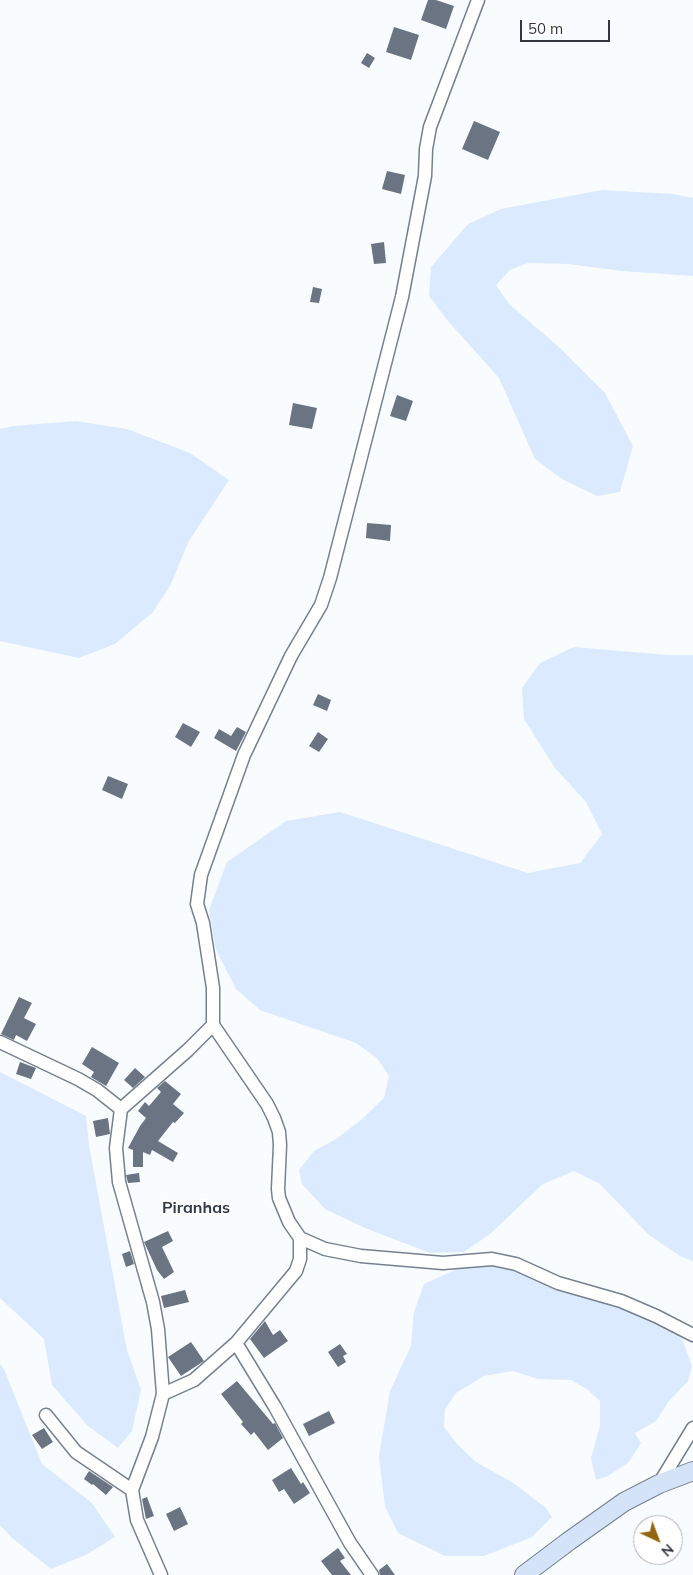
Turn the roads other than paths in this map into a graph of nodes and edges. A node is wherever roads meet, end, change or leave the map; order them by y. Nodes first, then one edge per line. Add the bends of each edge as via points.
1 (478, 0) edge
2 (213, 1025) junction
3 (0, 1042) edge
4 (121, 1109) junction
5 (300, 1238) junction
6 (693, 1335) edge
7 (236, 1343) junction
8 (164, 1394) junction
9 (46, 1415) dead end
10 (693, 1428) edge
11 (693, 1471) edge
12 (659, 1484) junction
13 (132, 1490) junction
14 (161, 1575) edge
15 (372, 1575) edge
16 (524, 1575) edge

1 - 2 street via 430,127 425,176 402,297 330,578 321,605 292,656 244,755 201,875 197,904 213,988
2 - 4 street
2 - 5 street via 274,1118 280,1145 279,1198
3 - 4 street via 98,1090
4 - 8 street via 116,1148 119,1182 153,1302
5 - 6 street via 325,1249 361,1256 443,1263 492,1260 516,1264 558,1283 621,1301
5 - 7 street via 300,1259 296,1271
7 - 8 street via 194,1380
7 - 15 street
8 - 13 street
9 - 13 street via 76,1452
10 - 12 street
11 - 12 street
12 - 16 street via 624,1502
13 - 14 street via 137,1520

